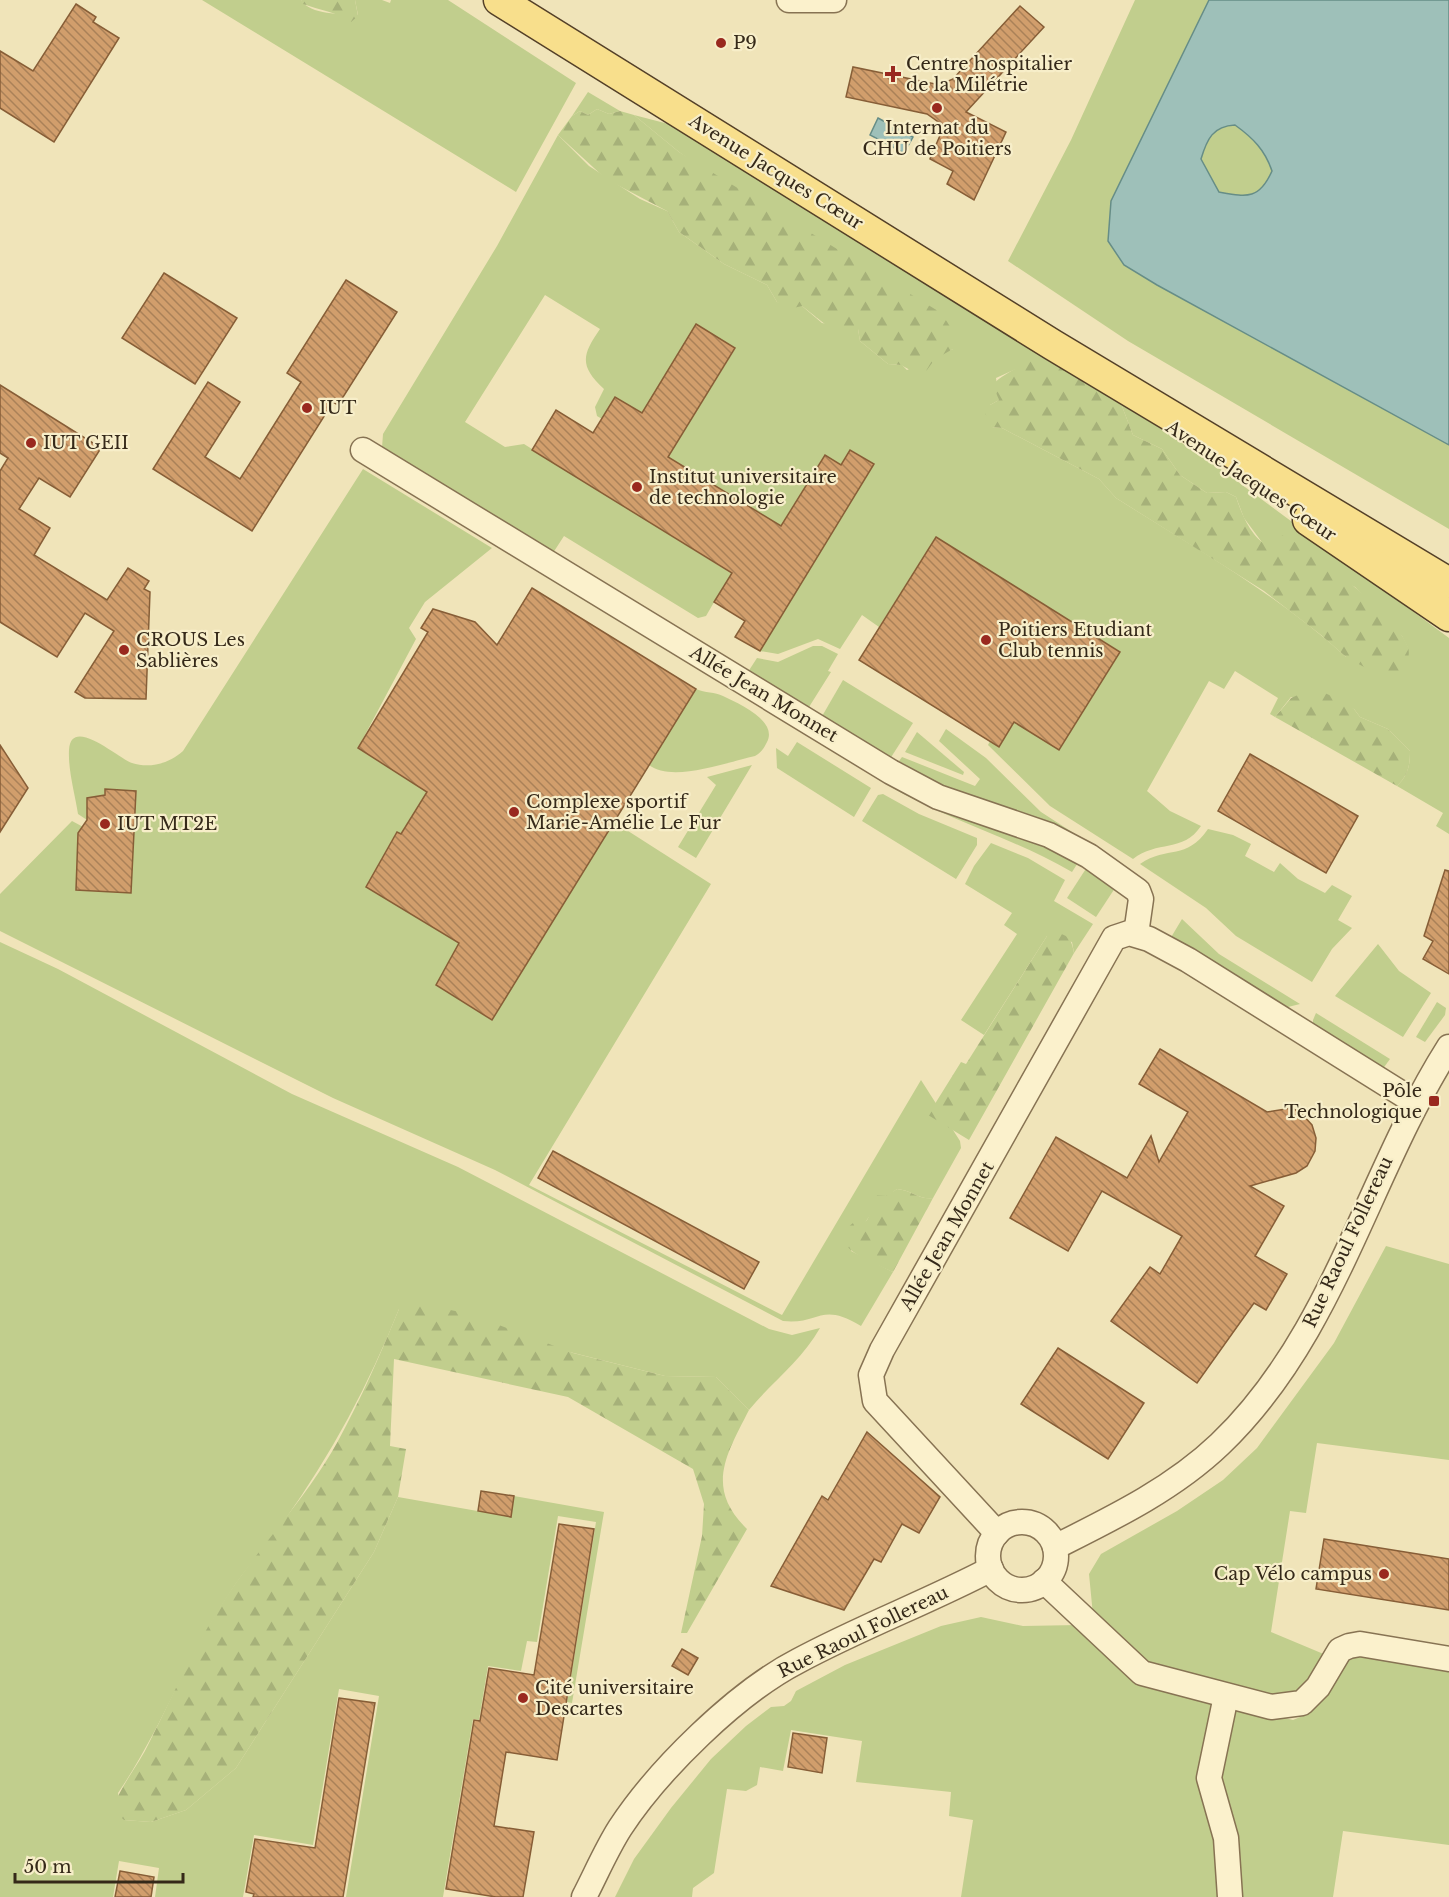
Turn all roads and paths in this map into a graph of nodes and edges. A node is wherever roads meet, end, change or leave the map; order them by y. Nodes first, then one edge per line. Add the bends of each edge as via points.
1 (498, 0) edge
2 (789, 0) edge
3 (834, 0) edge
4 (1053, 345) junction
5 (363, 450) dead end
6 (1449, 583) edge
7 (1449, 616) edge
8 (1136, 934) junction
9 (1449, 1047) edge
10 (1415, 1102) junction
11 (997, 1533) junction
12 (1055, 1547) junction
13 (991, 1569) junction
14 (1044, 1581) junction
15 (1449, 1659) edge
16 (1226, 1696) junction
17 (584, 1897) edge
18 (1230, 1897) edge

1 - 4 main road, Avenue Jacques Cœur
2 - 3 street
4 - 6 main road, Avenue Jacques Cœur
4 - 7 main road, Avenue Jacques Cœur
5 - 8 street, Allée Jean Monnet via 891,772 938,797 1049,835 1089,856 1138,891 1141,899
8 - 10 street via 1188,960
8 - 11 street, Allée Jean Monnet via 1118,935 1111,942 872,1370 870,1381 875,1401
9 - 10 street, Rue Raoul Follereau
10 - 12 street, Rue Raoul Follereau via 1313,1321 1290,1359 1246,1416 1184,1474 1140,1503
11 - 12 street via 1017,1522 1032,1524 1046,1532
11 - 13 street via 989,1550
12 - 14 street via 1054,1567
13 - 14 street via 997,1579 1012,1588 1029,1589
13 - 17 street, Rue Raoul Follereau via 796,1661 733,1706 640,1800
14 - 16 street via 1142,1673
15 - 16 street via 1360,1644 1340,1650 1318,1687 1302,1703 1270,1707
16 - 18 street via 1209,1778 1226,1838

